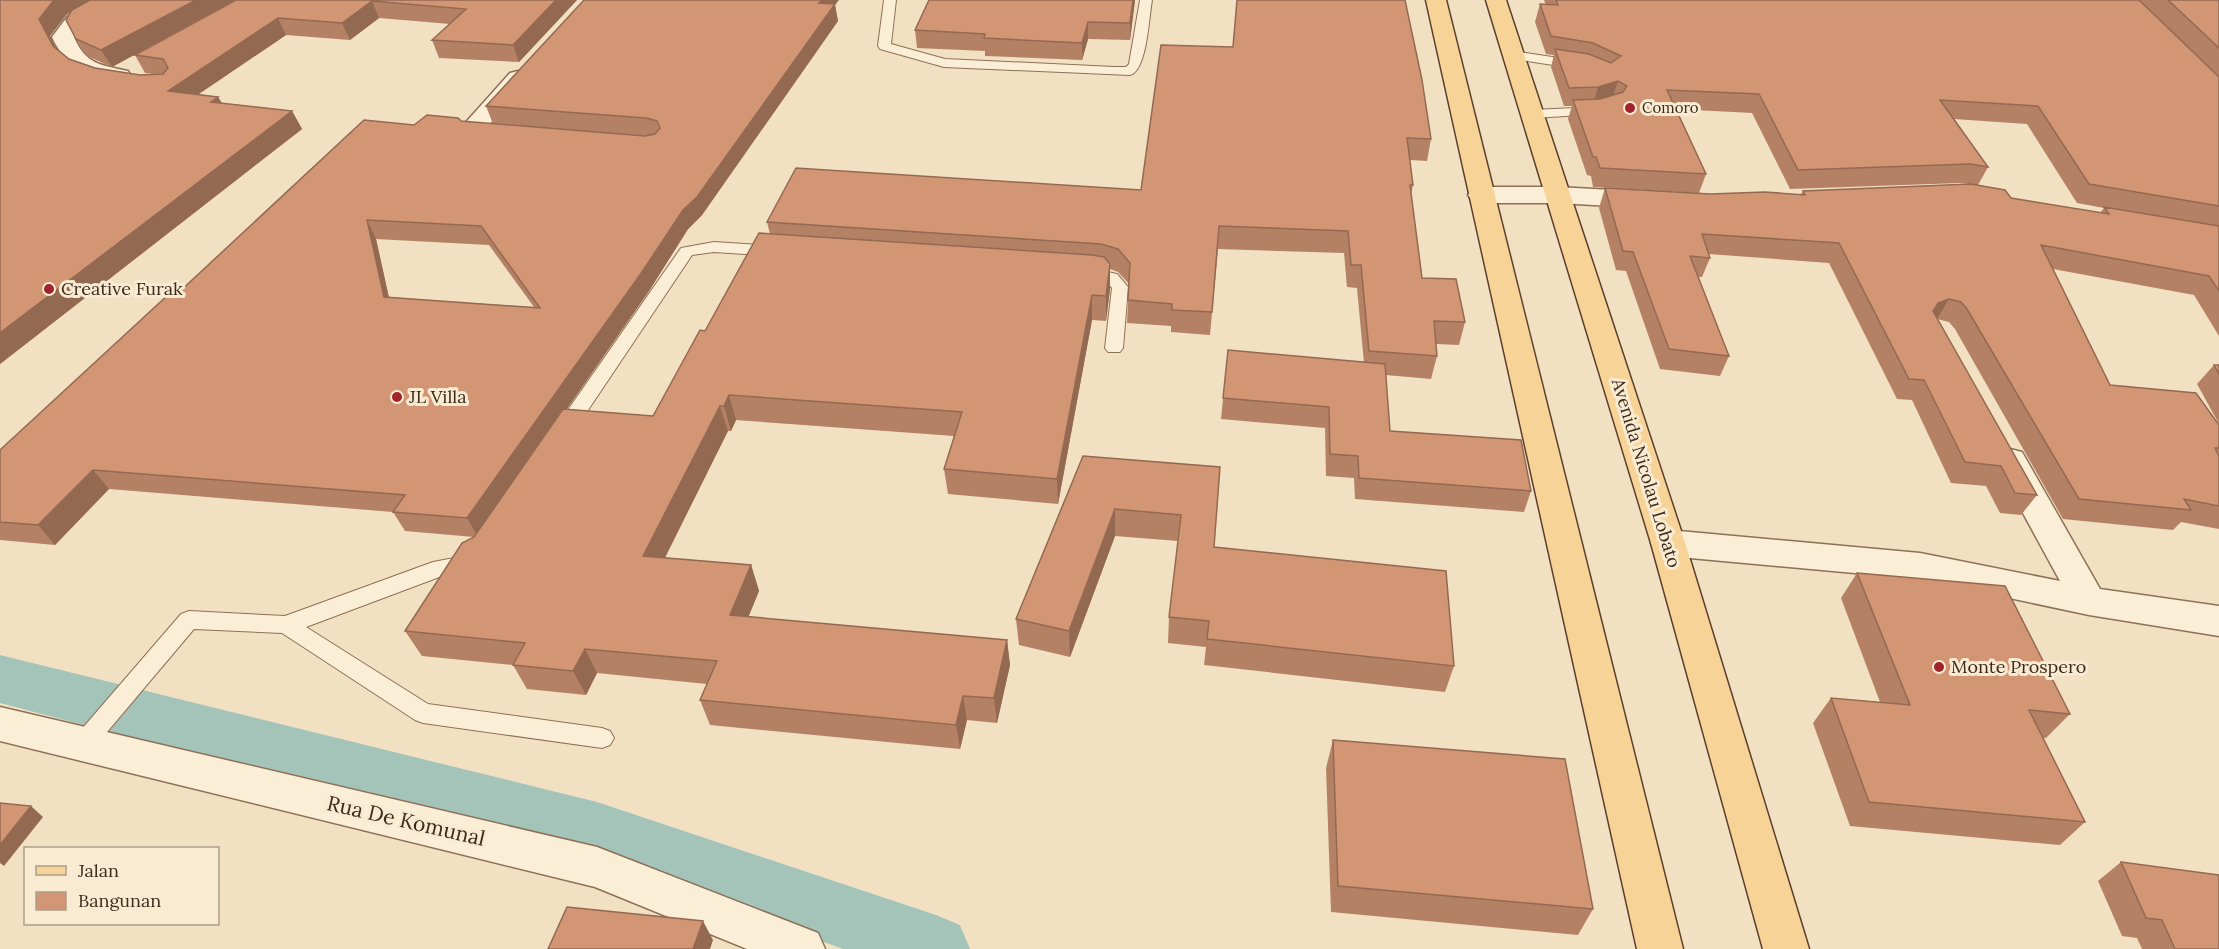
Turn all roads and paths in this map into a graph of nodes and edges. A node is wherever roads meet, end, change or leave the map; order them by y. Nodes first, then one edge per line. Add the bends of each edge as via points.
1 (110, 0) edge
2 (890, 0) edge
3 (1146, 0) edge
4 (1436, 0) edge
5 (1496, 0) edge
6 (1513, 55) junction
7 (535, 60) edge
8 (1587, 67) edge
9 (140, 73) edge
10 (1612, 105) edge
11 (1532, 114) junction
12 (532, 138) edge
13 (1481, 195) junction
14 (1558, 195) junction
15 (1668, 201) edge
16 (797, 253) edge
17 (1070, 271) edge
18 (1114, 348) dead end
19 (1996, 434) edge
20 (553, 447) edge
21 (1668, 543) junction
22 (486, 545) edge
23 (2089, 601) junction
24 (2219, 621) edge
25 (286, 625) junction
26 (0, 724) edge
27 (602, 738) dead end
28 (83, 744) junction
29 (802, 949) edge
30 (1660, 949) edge
31 (1786, 949) edge

1 - 9 street via 74,21 63,37 69,52 80,64 103,74
2 - 3 lane via 884,46 944,63 1114,71 1130,71 1135,65
4 - 13 main road
5 - 6 main road, Avenida Nicolau Lobato
6 - 8 lane
6 - 11 main road, Avenida Nicolau Lobato
7 - 12 street via 475,126 477,132
10 - 11 lane via 1594,111
11 - 14 main road, Avenida Nicolau Lobato
13 - 14 street
13 - 30 main road
14 - 15 street
14 - 21 main road, Avenida Nicolau Lobato
16 - 20 lane via 714,247 687,251
17 - 18 lane via 1111,277 1120,287
19 - 23 street
21 - 23 street via 1920,566
21 - 31 main road, Avenida Nicolau Lobato
22 - 25 lane via 479,555 458,566 440,568
23 - 24 street
25 - 27 lane via 423,713
25 - 28 lane via 189,620
26 - 28 street, Rua De Komunal
28 - 29 street, Rua De Komunal via 597,867

